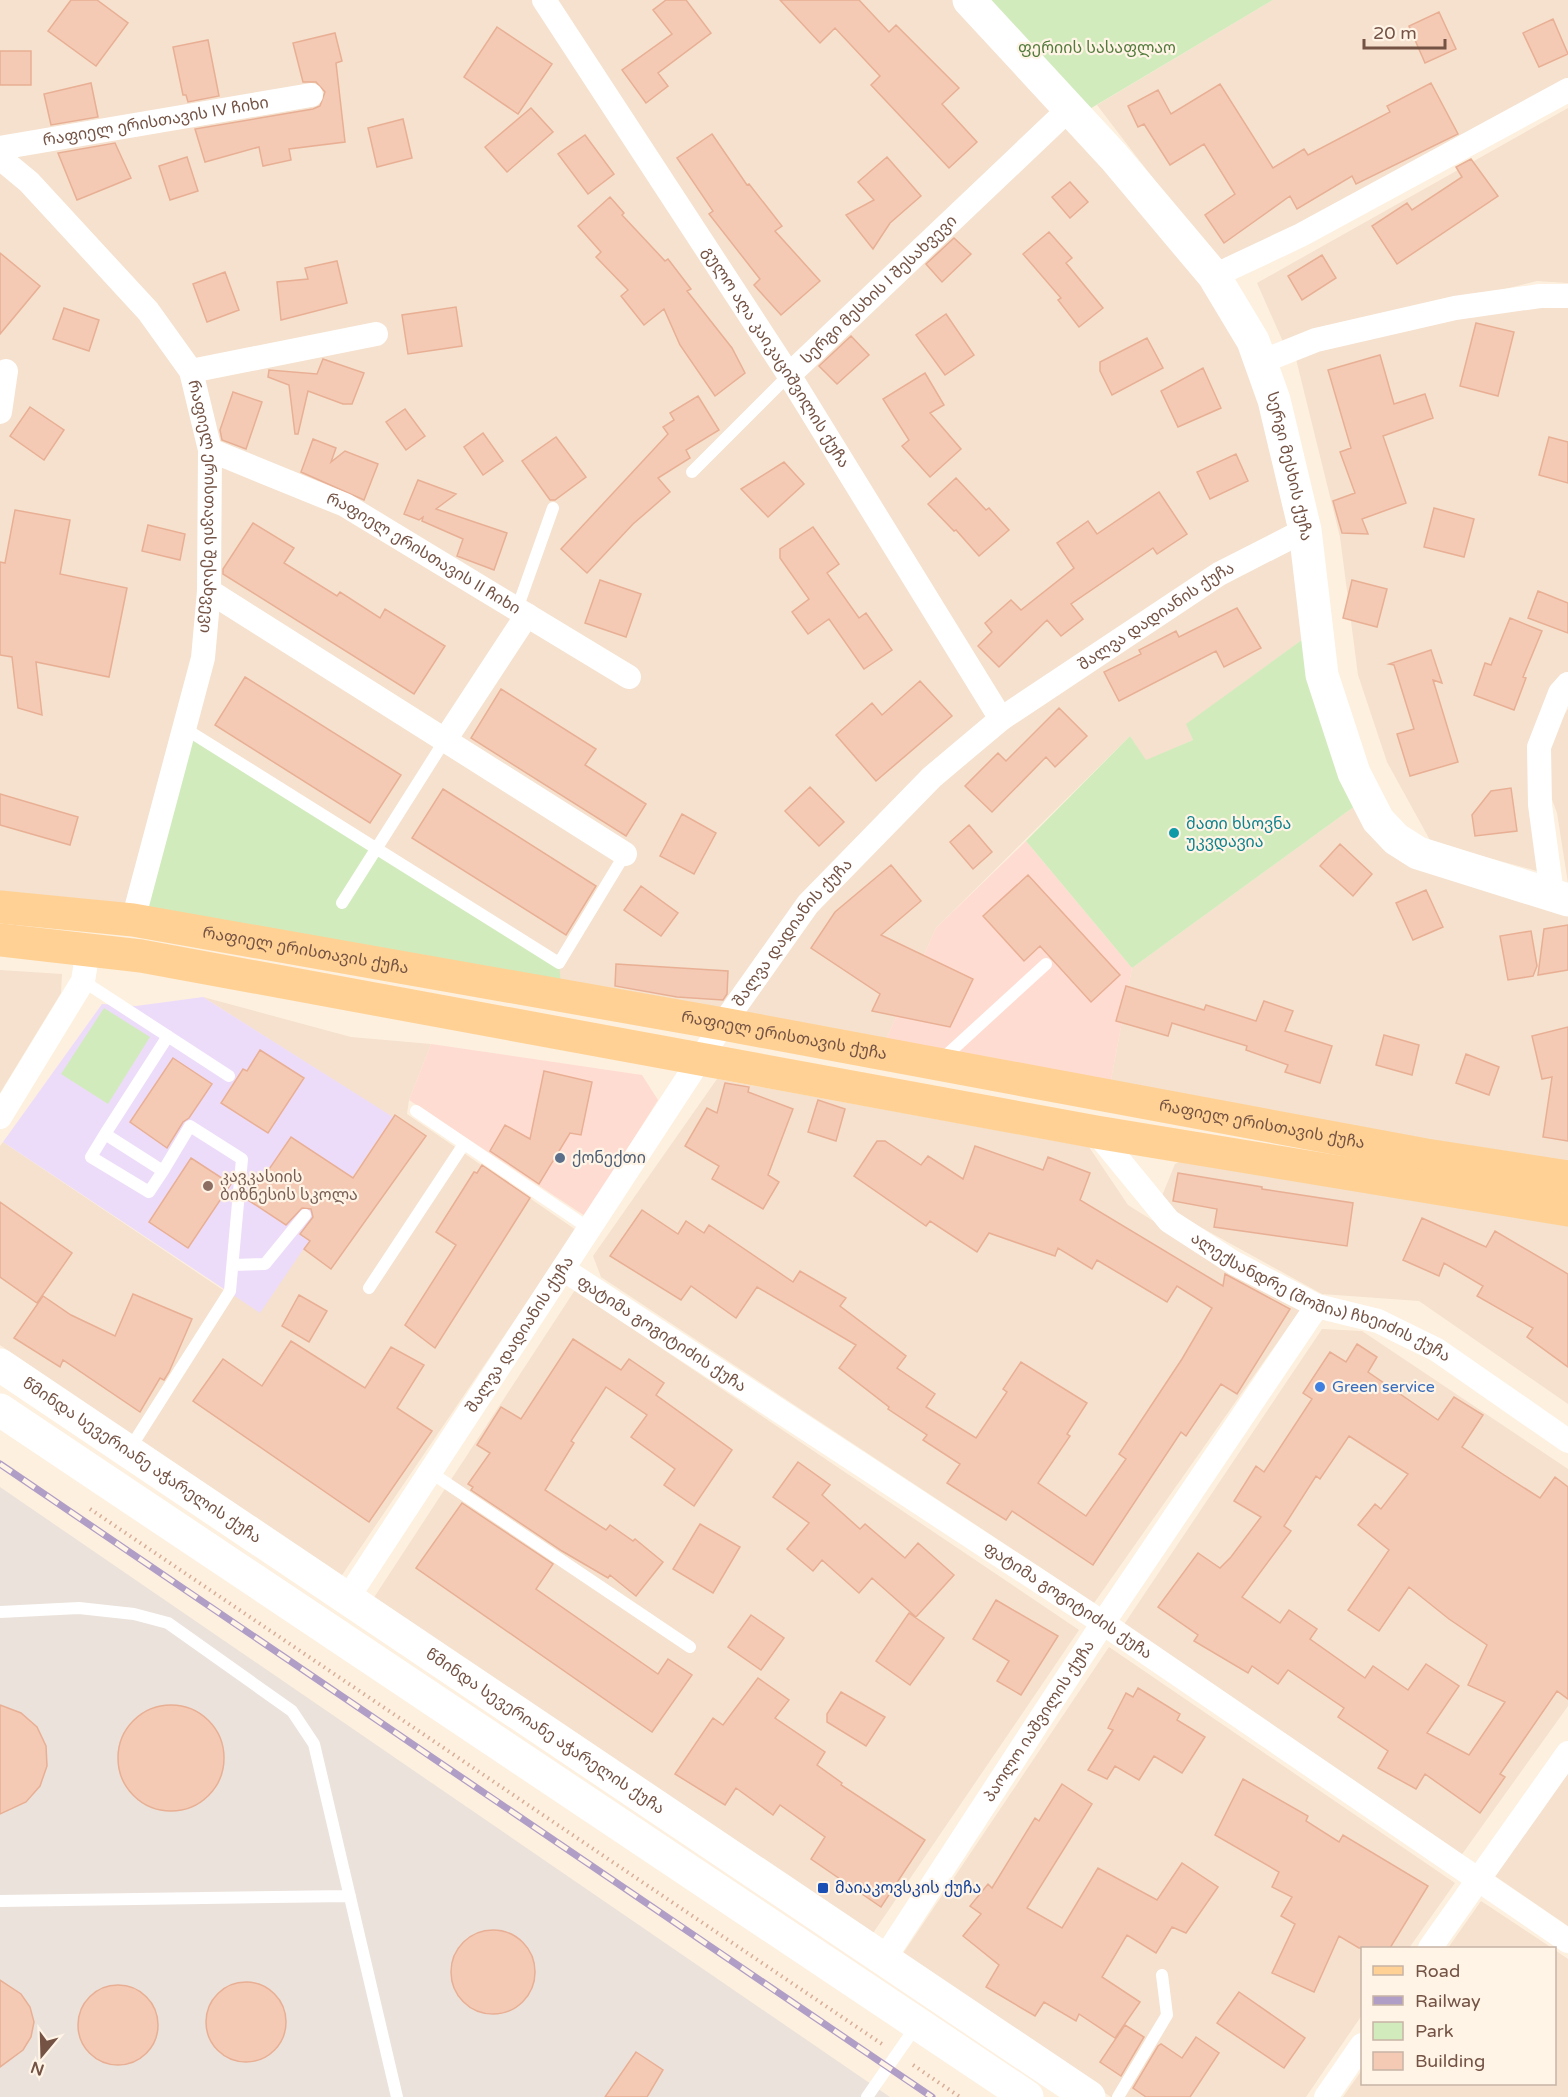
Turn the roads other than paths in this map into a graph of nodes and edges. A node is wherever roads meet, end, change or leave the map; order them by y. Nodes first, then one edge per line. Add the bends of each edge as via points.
1 (544, 0) edge
2 (969, 0) edge
3 (1568, 90) edge
4 (311, 95) dead end
5 (1069, 110) junction
6 (0, 148) edge
7 (0, 158) edge
8 (1214, 276) junction
9 (1568, 296) edge
10 (376, 334) dead end
11 (1261, 362) junction
12 (6, 371) dead end
13 (191, 371) junction
14 (789, 375) junction
15 (0, 412) edge
16 (210, 450) junction
17 (692, 472) dead end
18 (553, 508) dead end
19 (1305, 530) junction
20 (209, 591) junction
21 (523, 612) junction
22 (629, 677) dead end
23 (1568, 684) edge
24 (1001, 719) junction
25 (184, 729) junction
26 (445, 740) junction
27 (376, 849) junction
28 (625, 854) joint
29 (1560, 897) edge
30 (342, 903) dead end
31 (0, 907) edge
32 (133, 920) junction
33 (0, 940) edge
34 (1046, 964) dead end
35 (86, 965) junction
36 (723, 1024) junction
37 (168, 1036) junction
38 (702, 1060) junction
39 (937, 1064) junction
40 (229, 1076) dead end
41 (416, 1111) dead end
42 (0, 1117) edge
43 (1096, 1132) junction
44 (105, 1134) junction
45 (464, 1144) junction
46 (163, 1171) junction
47 (1568, 1177) edge
48 (1568, 1210) edge
49 (305, 1215) dead end
50 (590, 1229) junction
51 (233, 1265) junction
52 (563, 1269) junction
53 (369, 1288) dead end
54 (1317, 1306) junction
55 (0, 1365) edge
56 (0, 1410) edge
57 (1568, 1441) edge
58 (128, 1452) junction
59 (430, 1472) junction
60 (347, 1599) junction
61 (0, 1612) edge
62 (1103, 1623) junction
63 (690, 1647) dead end
64 (1568, 1753) edge
65 (1478, 1880) junction
66 (350, 1896) junction
67 (0, 1901) edge
68 (1568, 1941) edge
69 (1431, 1947) edge
70 (884, 1959) junction
71 (1162, 1976) dead end
72 (918, 2024) junction
73 (1361, 2046) edge
74 (397, 2097) edge
75 (867, 2097) edge
76 (1027, 2097) edge
77 (1089, 2097) edge
78 (1118, 2097) edge
79 (1326, 2097) edge

1 - 14 street, გულო აღა კაიკაციშვილის ქუჩა
2 - 5 main road, სერგი მესხის ქუჩა
3 - 8 street via 1301,235
4 - 6 street, რაფიელ ერისთავის IV ჩიხი
5 - 8 main road, სერგი მესხის ქუჩა
5 - 14 street, სერგი მესხის I შესახვევი
7 - 13 street, რაფიელ ერისთავის შესახვევი via 28,182 148,311
8 - 11 main road, სერგი მესხის ქუჩა via 1253,341
9 - 11 street via 1455,308 1316,340
10 - 13 street
11 - 19 main road, სერგი მესხის ქუჩა via 1275,400
12 - 15 street
13 - 16 street, რაფიელ ერისთავის შესახვევი
14 - 17 lane, სერგი მესხის I შესახვევი
14 - 24 street, გულო აღა კაიკაციშვილის ქუჩა
16 - 20 street, რაფიელ ერისთავის შესახვევი
16 - 21 street, რაფიელ ერისთავის II ჩიხი via 345,505
18 - 21 lane
19 - 24 street, შალვა დადიანის ქუჩა via 1219,574
19 - 29 main road, სერგი მესხის ქუჩა via 1322,675 1354,773 1378,820 1418,854
20 - 25 street, რაფიელ ერისთავის შესახვევი via 202,658
20 - 26 street
21 - 22 street, რაფიელ ერისთავის II ჩიხი
21 - 26 street
23 - 29 street via 1560,693 1539,747 1540,805
24 - 36 street, შალვა დადიანის ქუჩა via 932,777 808,904
25 - 27 lane
25 - 32 street, რაფიელ ერისთავის შესახვევი
26 - 27 lane
26 - 28 street
27 - 28 lane via 559,963
27 - 30 lane
31 - 32 main road, რაფიელ ერისთავის ქუჩა
32 - 36 main road, რაფიელ ერისთავის ქუჩა
33 - 35 main road, რაფიელ ერისთავის ქუჩა
34 - 39 lane
35 - 37 lane
35 - 38 main road, რაფიელ ერისთავის ქუჩა via 133,954
35 - 42 street
36 - 38 street, შალვა დადიანის ქუჩა
36 - 39 main road, რაფიელ ერისთავის ქუჩა
37 - 40 lane
37 - 44 lane
38 - 43 main road, რაფიელ ერისთავის ქუჩა
38 - 50 street, შალვა დადიანის ქუჩა
39 - 47 main road, რაფიელ ერისთავის ქუჩა via 1426,1155
41 - 45 lane
43 - 48 main road, რაფიელ ერისთავის ქუჩა
43 - 54 street, ალექსანდრე (შოშია) ჩხეიძის ქუჩა via 1169,1221 1234,1263
44 - 46 lane
44 - 46 lane via 91,1157 149,1192
45 - 50 lane
45 - 53 lane
46 - 51 lane via 190,1126 242,1159
49 - 51 lane via 265,1264
50 - 52 street, შალვა დადიანის ქუჩა
51 - 58 lane via 230,1292
52 - 59 street, შალვა დადიანის ქუჩა
52 - 62 street, ფატიმა გოგიტიძის ქუჩა
54 - 57 street, ალექსანდრე (შოშია) ჩხეიძის ქუჩა via 1378,1320 1437,1350
54 - 62 street, პაოლო იაშვილის ქუჩა
55 - 58 main road, წმინდა სევერიანე აჭარელის ქუჩა
56 - 72 main road
58 - 60 main road, წმინდა სევერიანე აჭარელის ქუჩა
59 - 60 street, შალვა დადიანის ქუჩა
59 - 63 lane
60 - 70 main road, წმინდა სევერიანე აჭარელის ქუჩა
61 - 66 lane via 78,1608 134,1614 168,1623 292,1711 314,1744
62 - 65 street, ფატიმა გოგიტიძის ქუჩა
62 - 70 street, პაოლო იაშვილის ქუჩა
64 - 65 street
65 - 68 street, ფატიმა გოგიტიძის ქუჩა
65 - 69 street
66 - 67 lane
66 - 74 lane
70 - 77 main road, წმინდა სევერიანე აჭარელის ქუჩა
71 - 78 lane via 1167,2015
72 - 75 lane
72 - 76 main road
73 - 79 street

